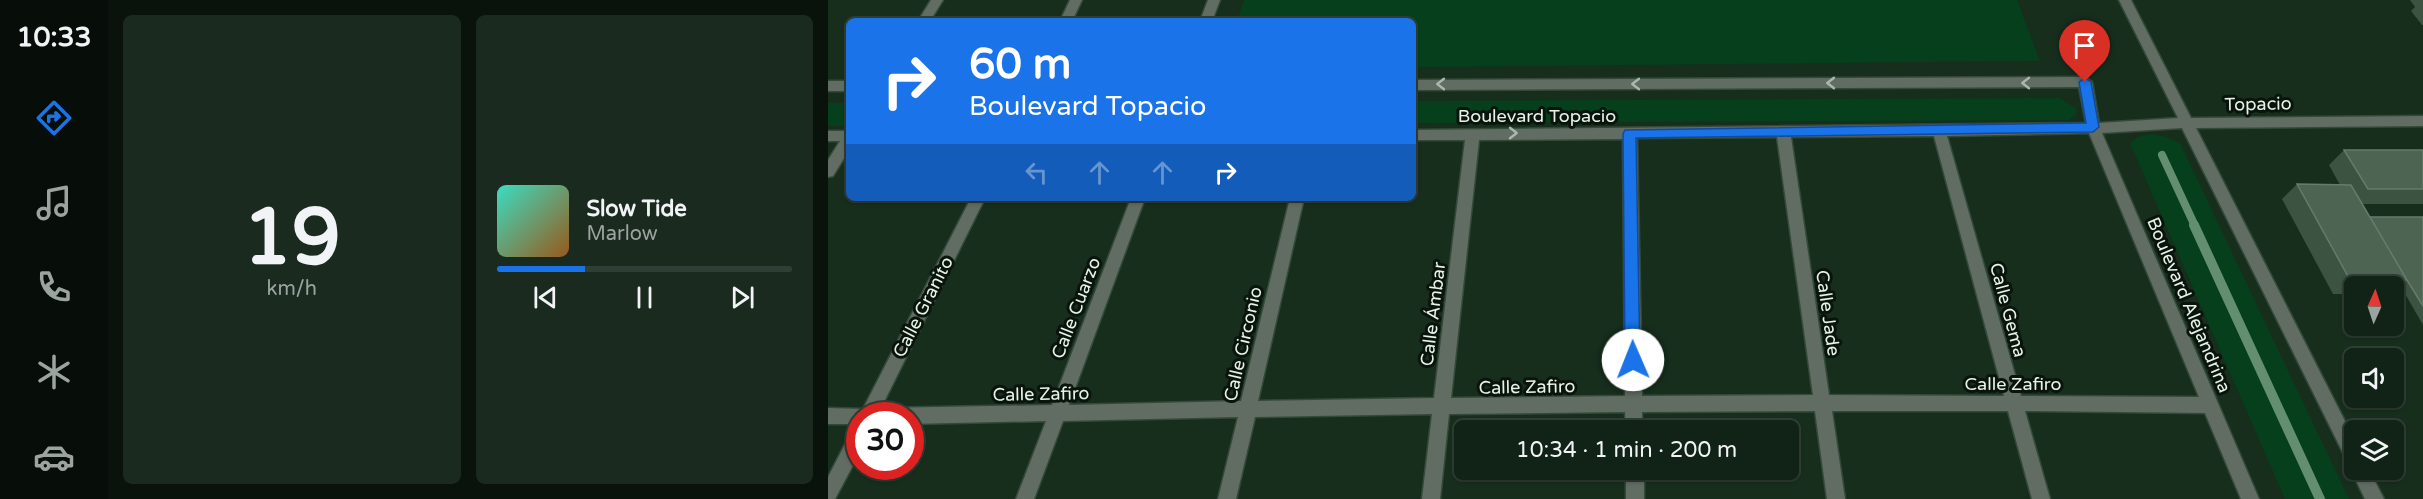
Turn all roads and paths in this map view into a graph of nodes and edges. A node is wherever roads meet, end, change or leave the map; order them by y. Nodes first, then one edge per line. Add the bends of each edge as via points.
1 (937, 0) edge
2 (1076, 0) edge
3 (1214, 0) edge
4 (2124, 0) edge
5 (926, 18) edge
6 (1067, 18) edge
7 (1207, 18) edge
8 (2085, 82) joint
9 (1416, 85) edge
10 (828, 86) edge
11 (846, 86) edge
12 (2423, 121) edge
13 (2188, 123) junction
14 (2093, 127) junction
15 (1939, 131) junction
16 (1783, 132) junction
17 (1473, 133) junction
18 (1629, 134) junction
19 (1416, 135) edge
20 (828, 136) edge
21 (846, 138) edge
22 (846, 143) edge
23 (828, 172) edge
24 (976, 201) edge
25 (1137, 201) edge
26 (1296, 201) edge
27 (875, 402) edge
28 (2013, 402) junction
29 (1821, 403) junction
30 (1634, 405) junction
31 (2210, 405) junction
32 (1442, 407) junction
33 (1247, 409) junction
34 (1057, 414) junction
35 (828, 416) edge
36 (846, 416) edge
37 (924, 416) edge
38 (1634, 420) edge
39 (2344, 437) edge
40 (846, 460) edge
41 (1635, 480) edge
42 (2365, 480) edge
43 (828, 495) edge
44 (1025, 499) edge
45 (1227, 499) edge
46 (1431, 499) edge
47 (1635, 499) edge
48 (1836, 499) edge
49 (2041, 499) edge
50 (2250, 499) edge
51 (2375, 499) edge

1 - 5 street
2 - 6 street
3 - 7 street
4 - 13 street
8 -> 9 street, Boulevard Topacio
8 - 14 street, Boulevard Alejandrina
10 - 11 street
12 - 13 street, Topacio
13 - 14 street, Topacio
13 - 39 street
14 - 15 street, Boulevard Topacio
14 - 31 street, Boulevard Alejandrina
15 - 16 street, Boulevard Topacio
15 - 28 street, Calle Gema
16 - 18 street, Boulevard Topacio
16 - 29 street, Calle Jade
17 -> 18 street, Boulevard Topacio
17 - 19 street, Boulevard Topacio
17 - 32 street, Calle Ámbar
18 - 30 street
20 - 21 street
22 - 23 street
24 - 27 street, Calle Granito
25 - 34 street, Calle Cuarzo
26 - 33 street, Calle Circonio
28 - 29 street, Calle Zafiro
28 - 31 street, Calle Zafiro
28 - 49 street, Calle Gema
29 - 30 street, Calle Zafiro
29 - 48 street, Calle Jade
30 - 32 street, Calle Zafiro
30 - 38 street
31 - 50 street, Boulevard Alejandrina
32 - 33 street, Calle Zafiro
32 - 46 street, Calle Ámbar
33 - 34 street, Calle Zafiro
33 - 45 street, Calle Circonio
34 - 37 street, Calle Zafiro
34 - 44 street, Calle Cuarzo
35 - 36 street
40 - 43 street
41 - 47 street
42 - 51 street

